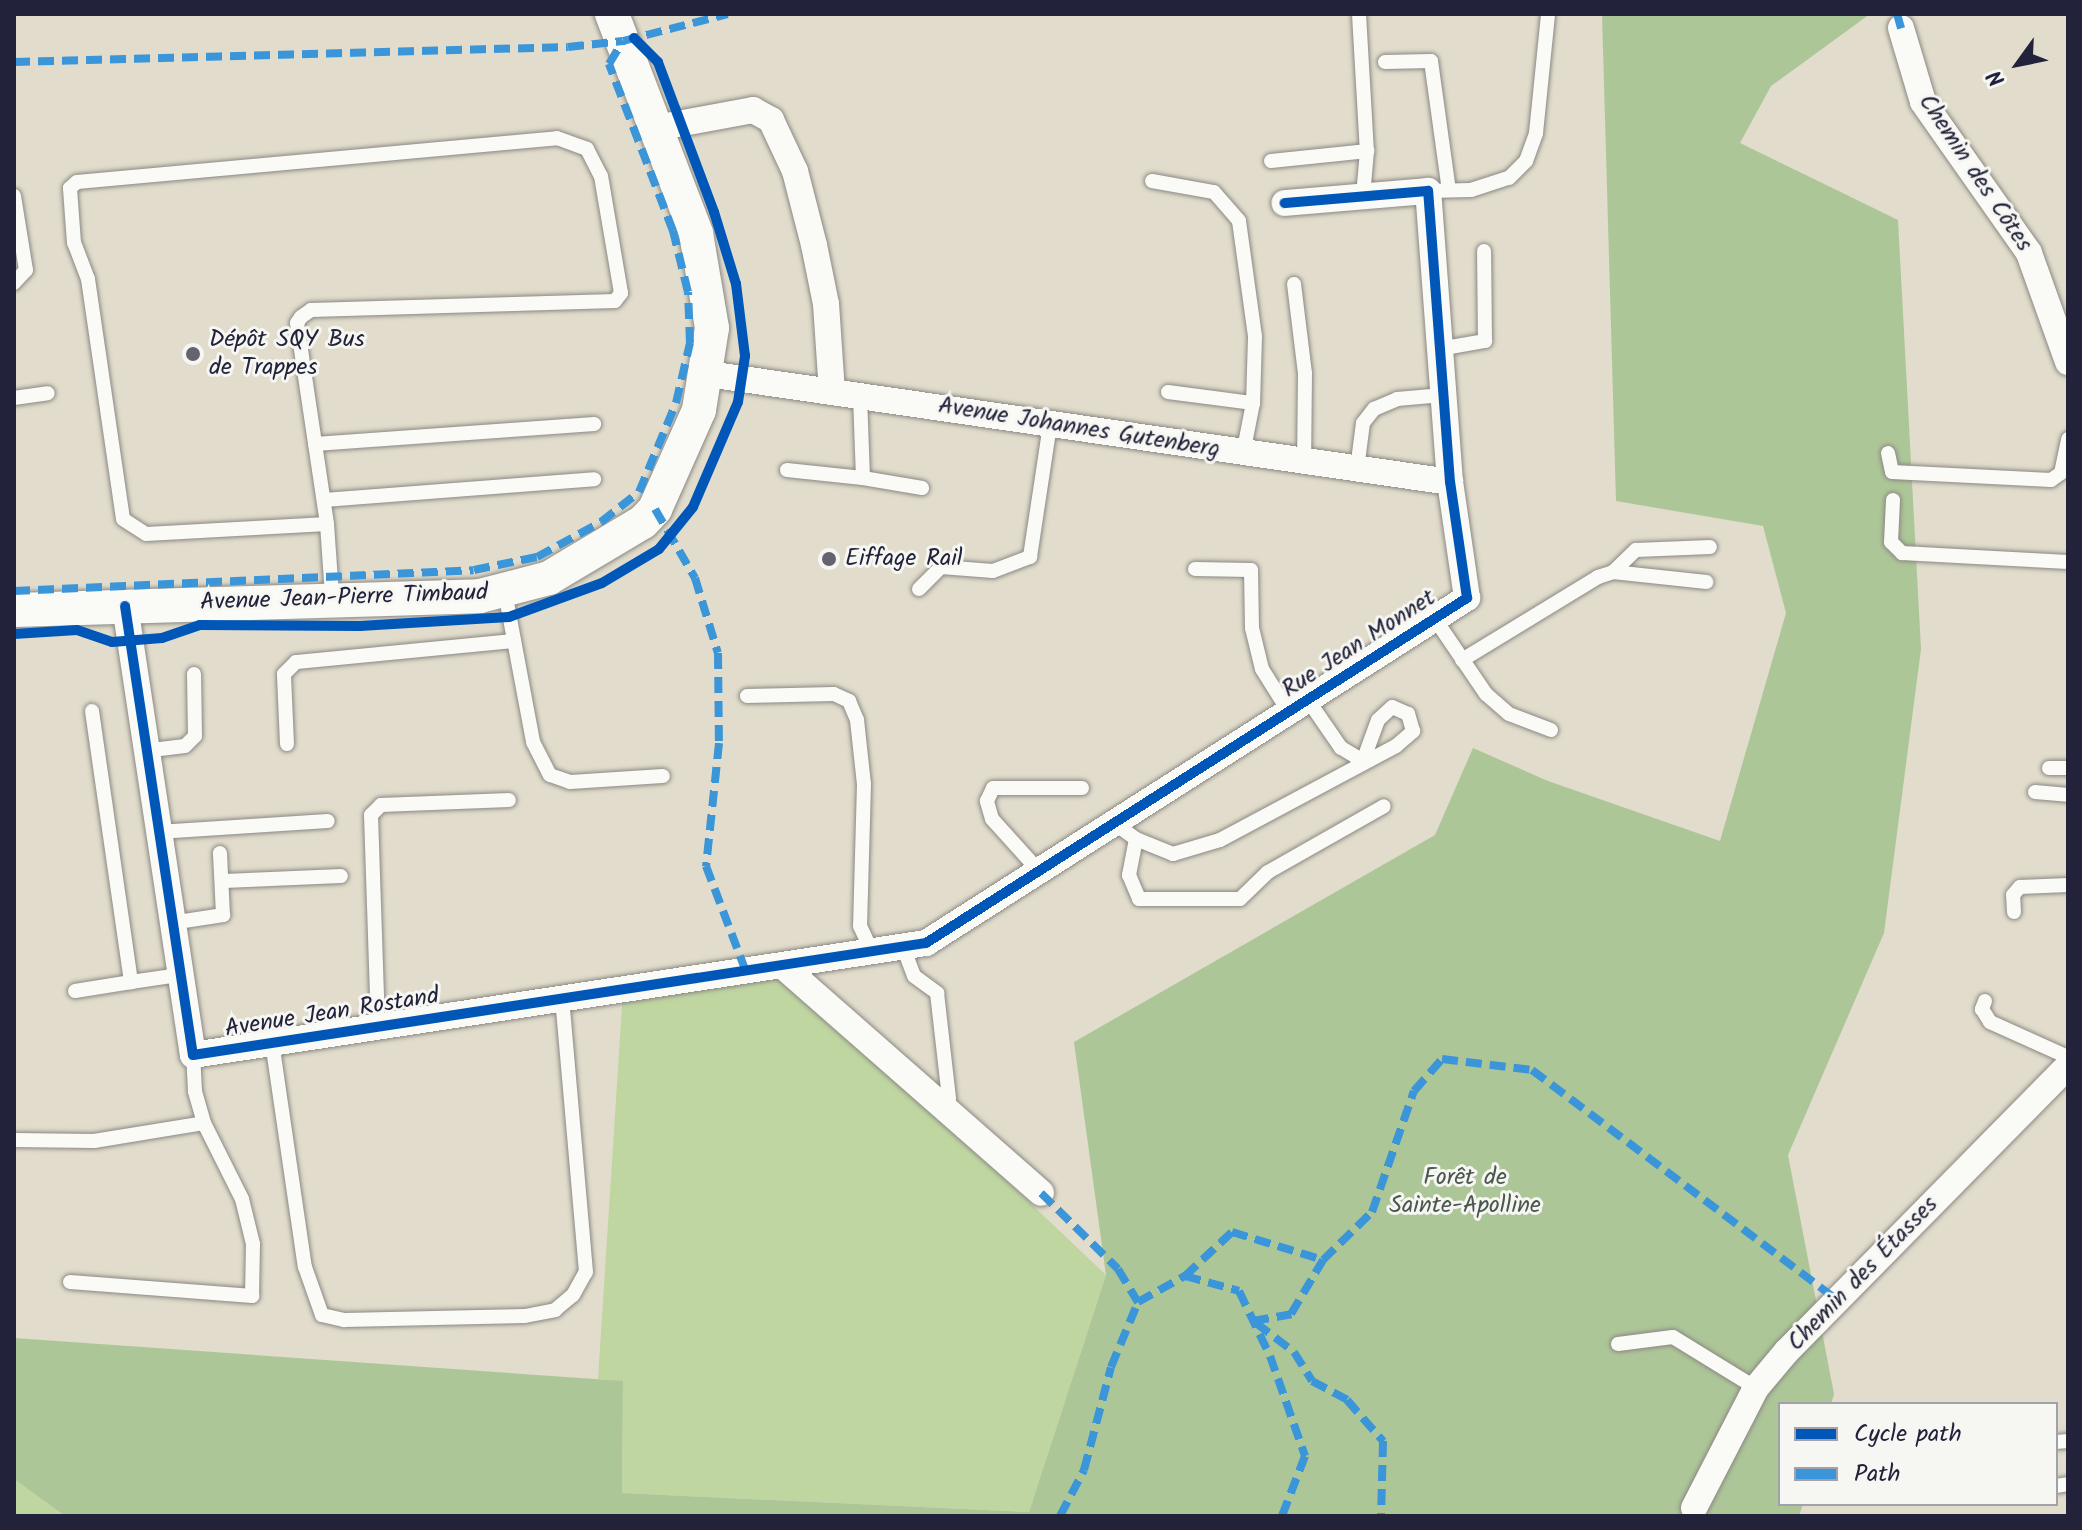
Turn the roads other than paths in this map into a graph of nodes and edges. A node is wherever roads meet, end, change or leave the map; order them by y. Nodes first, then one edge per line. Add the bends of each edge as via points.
1 (1359, 14) edge
2 (1548, 14) edge
3 (617, 26) edge
4 (1901, 28) dead end
5 (1385, 62) dead end
6 (656, 128) junction
7 (1367, 151) junction
8 (1271, 161) dead end
9 (1152, 181) dead end
10 (1439, 191) junction
11 (14, 196) edge
12 (1363, 196) junction
13 (1284, 203) dead end
14 (1484, 251) dead end
15 (14, 283) edge
16 (1294, 284) dead end
17 (1439, 349) junction
18 (2068, 362) edge
19 (708, 374) junction
20 (832, 391) junction
21 (1168, 392) dead end
22 (48, 393) dead end
23 (860, 395) junction
24 (1443, 395) junction
25 (14, 398) edge
26 (1253, 403) junction
27 (594, 424) dead end
28 (1050, 424) junction
29 (2068, 439) edge
30 (315, 444) junction
31 (1888, 453) dead end
32 (1243, 454) junction
33 (1304, 462) junction
34 (1357, 469) junction
35 (787, 470) dead end
36 (863, 478) junction
37 (594, 479) dead end
38 (1450, 482) junction
39 (922, 488) dead end
40 (324, 500) junction
41 (1893, 500) dead end
42 (327, 524) junction
43 (1710, 547) dead end
44 (2068, 562) edge
45 (1195, 569) dead end
46 (1613, 572) junction
47 (1706, 582) dead end
48 (919, 589) dead end
49 (505, 592) junction
50 (332, 596) junction
51 (125, 606) junction
52 (14, 610) edge
53 (1435, 619) junction
54 (514, 641) junction
55 (1462, 660) junction
56 (194, 674) dead end
57 (747, 696) dead end
58 (1298, 706) junction
59 (92, 711) dead end
60 (1551, 730) dead end
61 (287, 744) dead end
62 (143, 751) junction
63 (2049, 768) dead end
64 (2068, 768) edge
65 (663, 776) dead end
66 (1082, 788) dead end
67 (2035, 792) dead end
68 (2068, 795) edge
69 (509, 800) dead end
70 (1384, 806) dead end
71 (328, 821) dead end
72 (1114, 823) junction
73 (158, 832) junction
74 (1136, 839) junction
75 (220, 853) dead end
76 (1039, 871) junction
77 (341, 876) dead end
78 (224, 881) junction
79 (2068, 885) edge
80 (2014, 912) dead end
81 (171, 923) junction
82 (903, 947) junction
83 (872, 952) junction
84 (784, 967) junction
85 (179, 975) junction
86 (131, 982) junction
87 (75, 991) dead end
88 (562, 999) junction
89 (1985, 1001) dead end
90 (378, 1026) junction
91 (272, 1042) junction
92 (193, 1054) junction
93 (2068, 1057) edge
94 (2068, 1066) edge
95 (949, 1099) dead end
96 (204, 1123) junction
97 (14, 1140) edge
98 (1041, 1193) dead end
99 (70, 1282) dead end
100 (1618, 1344) dead end
101 (1756, 1388) junction
102 (1694, 1508) dead end

1 - 7 lane
2 - 10 lane via 1536,133 1526,161 1509,178
3 - 6 street, Avenue Jean-Pierre Timbaud
4 - 18 street, Chemin des Côtes via 1923,102 2029,253
5 - 10 lane via 1431,61
6 - 19 street, Avenue Jean-Pierre Timbaud via 696,233 707,280 712,328
6 - 20 street via 753,110 771,120 795,171 814,245 826,304
7 - 8 lane
7 - 12 lane
9 - 26 lane via 1214,192 1239,221 1255,337
10 - 12 street
10 - 17 street, Rue Jean Monnet
11 - 15 lane via 26,270
12 - 13 street
14 - 17 lane via 1489,331 1485,341
16 - 33 lane via 1305,373
17 - 24 street, Rue Jean Monnet
19 - 20 street, Avenue Johannes Gutenberg
19 - 49 street, Avenue Jean-Pierre Timbaud via 699,410 655,509 643,522 586,560
20 - 23 street, Avenue Johannes Gutenberg
21 - 26 lane
22 - 25 lane
23 - 28 street, Avenue Johannes Gutenberg
23 - 36 lane
24 - 34 lane via 1397,399 1374,409 1363,423
24 - 38 street, Rue Jean Monnet
26 - 32 lane
27 - 30 lane
28 - 32 street, Avenue Johannes Gutenberg
28 - 48 lane via 1030,557 993,571 941,567
29 - 31 lane via 2061,473 2051,480 1892,472
30 - 40 lane
30 - 42 lane via 297,323 311,310 620,297 601,176 587,149 557,138 77,182 70,188 74,243 88,279 123,519 146,534
32 - 33 street, Avenue Johannes Gutenberg
33 - 34 street, Avenue Johannes Gutenberg
34 - 38 street, Avenue Johannes Gutenberg
35 - 36 lane
36 - 39 lane
37 - 40 lane
38 - 53 street, Rue Jean Monnet via 1467,598
40 - 42 lane
41 - 44 lane via 1891,542 1902,553
42 - 50 lane
43 - 46 lane via 1636,550
45 - 58 lane via 1251,570 1252,628 1262,669
46 - 47 lane
46 - 55 lane
49 - 50 street, Avenue Jean-Pierre Timbaud
49 - 54 lane
50 - 51 street, Avenue Jean-Pierre Timbaud
51 - 52 street, Avenue Jean-Pierre Timbaud
51 - 62 street, Avenue Jean Rostand
53 - 55 lane
53 - 58 street, Rue Jean Monnet
54 - 61 lane via 296,662 284,674
54 - 65 lane via 533,742 550,775 570,782
55 - 60 lane via 1486,694 1509,714
56 - 62 lane via 195,736 185,746
57 - 83 lane via 834,694 849,701 857,720 864,784 860,926
58 - 72 street, Rue Jean Monnet
58 - 74 lane via 1341,748 1363,761 1220,840 1173,854
59 - 86 lane
62 - 73 street, Avenue Jean Rostand
63 - 64 lane
66 - 76 lane via 993,788 987,801 992,819
67 - 68 lane
69 - 90 lane via 381,805 371,815
70 - 74 lane via 1268,872 1240,899 1139,899 1129,875
71 - 73 lane
72 - 74 lane
72 - 76 street, Rue Jean Monnet
73 - 81 street, Avenue Jean Rostand
75 - 78 lane
76 - 82 street, Rue Jean Monnet via 926,943
77 - 78 lane
78 - 81 lane via 221,917
79 - 80 lane via 2020,887 2013,895
81 - 85 street, Avenue Jean Rostand
82 - 83 street, Rue Jean Monnet
82 - 95 lane via 914,976 937,993
83 - 84 street, Rue Jean Monnet
84 - 88 street, Avenue Jean Rostand
84 - 98 street
85 - 86 lane
85 - 92 street, Avenue Jean Rostand
86 - 87 lane
88 - 90 street, Avenue Jean Rostand
88 - 91 lane via 586,1272 573,1295 555,1310 525,1316 344,1320 322,1315 305,1267
89 - 93 lane via 1982,1009 1990,1022
90 - 91 street, Avenue Jean Rostand
91 - 92 street, Avenue Jean Rostand
92 - 96 lane
94 - 101 street, Chemin des Étasses
96 - 97 lane via 94,1141
96 - 99 lane via 242,1199 253,1244 252,1296
100 - 101 lane via 1673,1337
101 - 102 street, Chemin des Étasses

